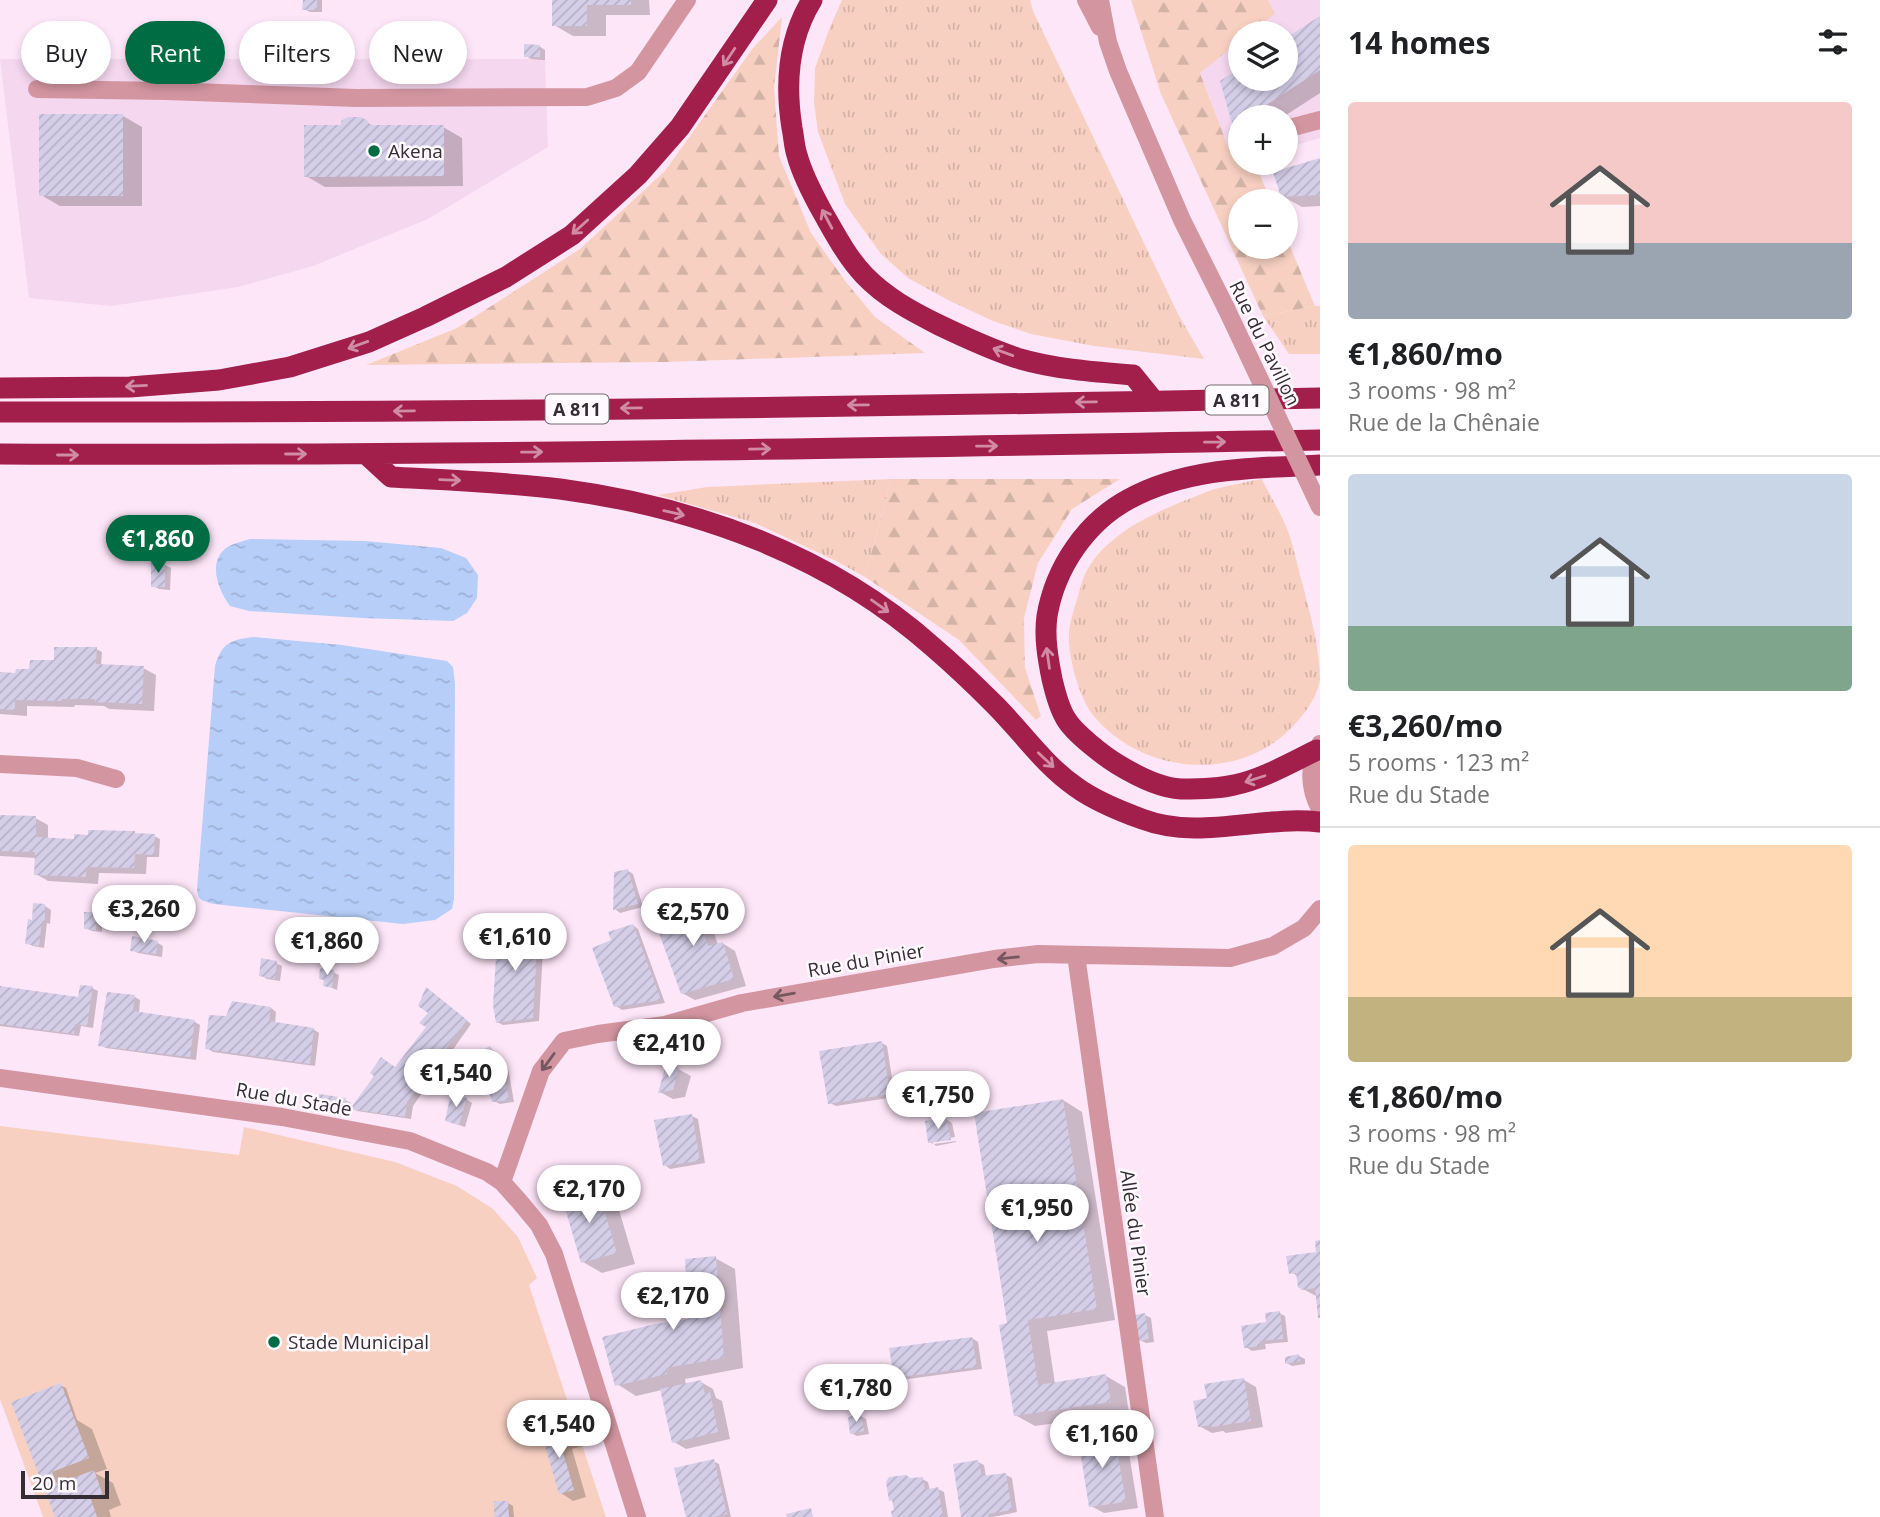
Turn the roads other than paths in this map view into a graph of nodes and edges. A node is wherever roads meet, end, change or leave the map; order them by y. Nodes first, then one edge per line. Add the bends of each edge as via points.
1 (687, 0) edge
2 (767, 0) edge
3 (812, 0) edge
4 (1086, 0) edge
5 (1100, 0) edge
6 (1108, 42) junction
7 (37, 89) dead end
8 (1320, 120) edge
9 (1298, 126) edge
10 (0, 388) edge
11 (1320, 398) edge
12 (1154, 401) junction
13 (0, 412) edge
14 (1320, 440) edge
15 (0, 454) edge
16 (366, 454) junction
17 (1320, 465) edge
18 (1320, 507) edge
19 (1318, 747) edge
20 (0, 764) edge
21 (117, 779) dead end
22 (1320, 809) edge
23 (1320, 822) edge
24 (1320, 909) edge
25 (1076, 955) junction
26 (0, 1078) edge
27 (502, 1182) junction
28 (637, 1517) edge
29 (1155, 1517) edge

1 - 7 street via 638,72 616,88 587,97 356,98
2 -> 10 highway via 680,127 638,175 572,235 506,277 369,342 290,367 156,385
12 -> 3 highway via 1133,375 1053,366 971,341 912,312 863,274 838,240 797,155 788,102 790,59
4 - 6 street, Rue du Pavillon
5 - 6 street, Rue du Pavillon
6 - 18 street, Rue du Pavillon, bridge via 1171,195
8 - 9 street
11 - 12 highway, A 811
12 -> 13 highway, A 811
16 -> 14 highway, A 811
15 -> 16 highway, A 811
16 -> 23 highway via 391,477 561,489 688,516 782,549 855,588 932,645 1076,787 1146,821 1191,830 1282,820
19 -> 17 highway via 1266,775 1233,786 1178,789 1129,771 1101,754 1066,721 1047,655 1047,617 1073,549 1098,519 1128,499 1196,475
19 - 22 street via 1311,779
20 - 21 street via 77,768
24 - 25 street, Rue du Pinier via 1304,928 1273,946 1230,958
25 -> 27 street, Rue du Pinier via 1038,954 980,962 742,1003 665,1025 564,1041 541,1071
25 - 29 street, Allée du Pinier
26 - 27 street, Rue du Stade via 282,1116 410,1141
27 - 28 street, Rue du Stade via 539,1225 554,1254

